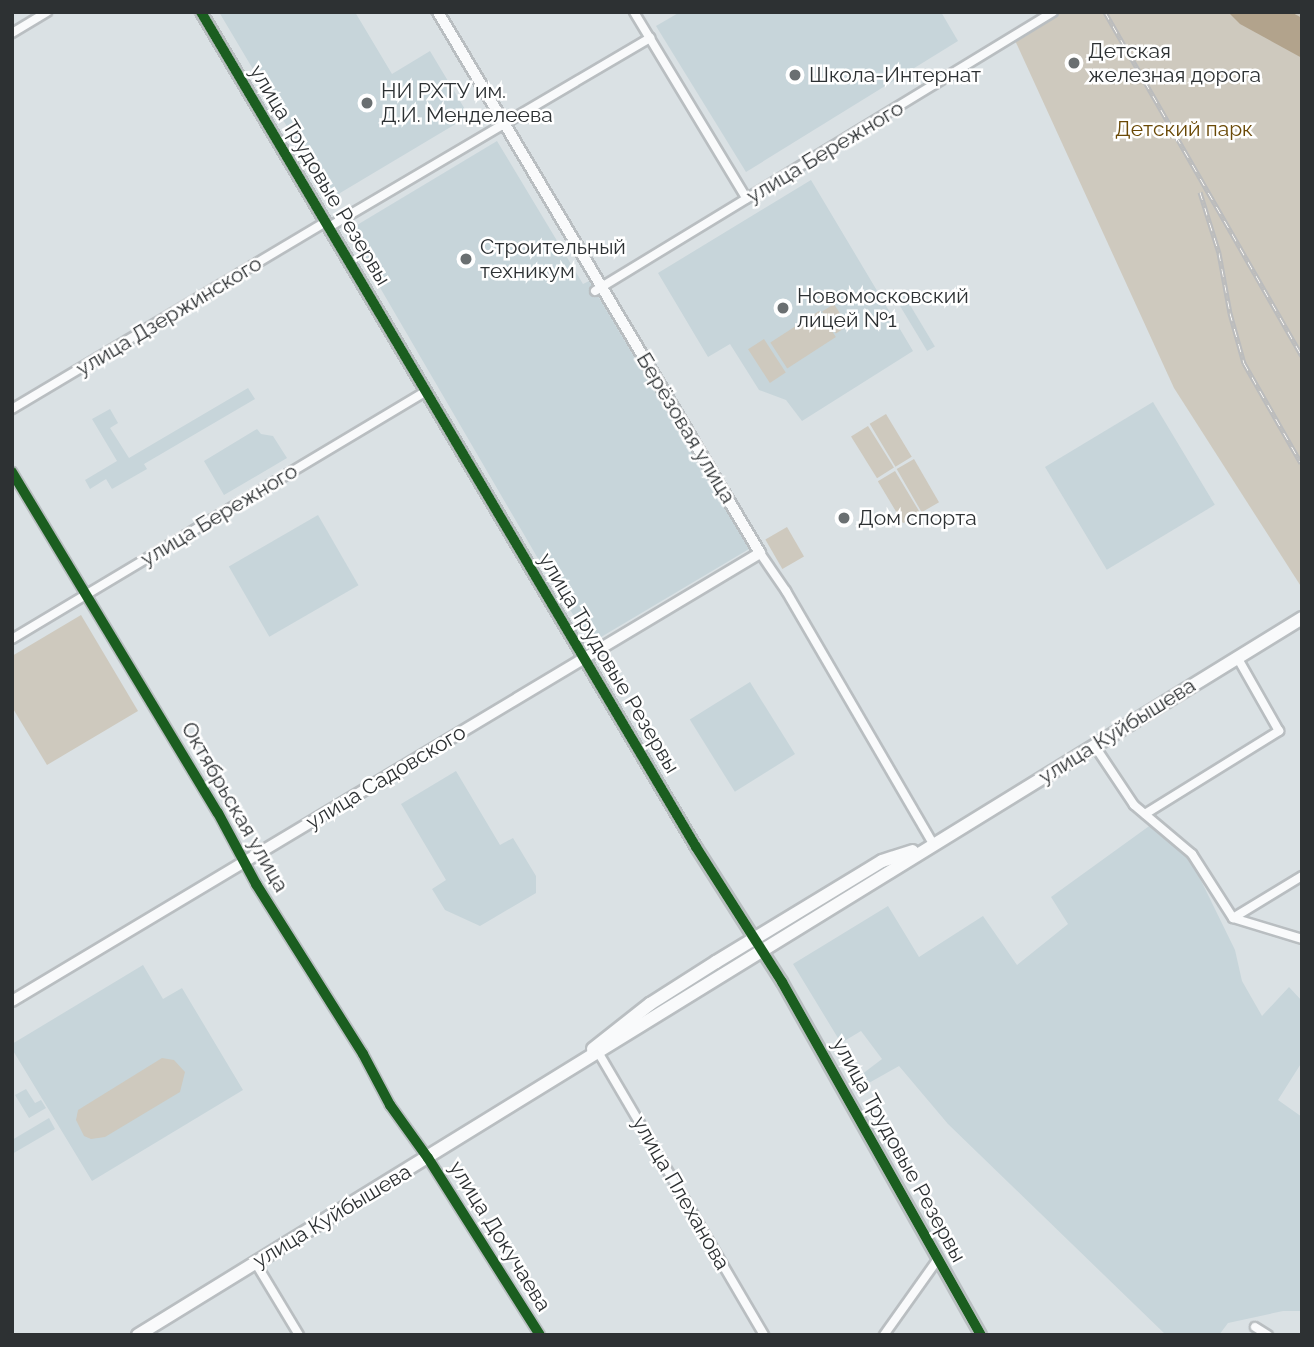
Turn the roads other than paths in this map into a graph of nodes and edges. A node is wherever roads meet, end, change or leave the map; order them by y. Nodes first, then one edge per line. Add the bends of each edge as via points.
1 (47, 12) edge
2 (201, 12) edge
3 (438, 12) edge
4 (634, 12) edge
5 (1053, 12) edge
6 (12, 33) edge
7 (650, 38) junction
8 (506, 124) junction
9 (747, 198) junction
10 (327, 225) junction
11 (599, 289) junction
12 (426, 391) junction
13 (12, 409) edge
14 (12, 472) edge
15 (760, 553) junction
16 (86, 594) junction
17 (1302, 618) edge
18 (12, 639) edge
19 (1237, 657) junction
20 (583, 659) junction
21 (1094, 745) junction
22 (1145, 814) junction
23 (933, 844) junction
24 (245, 862) junction
25 (1302, 876) edge
26 (1233, 918) junction
27 (1302, 939) edge
28 (759, 944) junction
29 (12, 1001) edge
30 (598, 1052) junction
31 (558, 1077) junction
32 (428, 1158) junction
33 (938, 1259) junction
34 (256, 1262) junction
35 (1255, 1327) dead end
36 (138, 1335) edge
37 (299, 1335) edge
38 (540, 1335) edge
39 (764, 1335) edge
40 (884, 1335) edge
41 (981, 1335) edge
42 (1268, 1335) edge

1 - 6 street
2 - 10 street, улица Трудовые Резервы
3 - 8 street, Берёзовая улица
4 - 7 street
5 - 9 street, улица Бережного
7 - 8 street, улица Дзержинского
7 - 9 street
8 - 10 street, улица Дзержинского
8 - 11 street, Берёзовая улица
9 - 11 street, улица Бережного
10 - 12 street, улица Трудовые Резервы
10 - 13 street, улица Дзержинского
11 - 15 street, Берёзовая улица
12 - 16 street, улица Бережного
12 - 20 street, улица Трудовые Резервы
14 - 16 street, Октябрьская улица
15 - 20 street, улица Садовского
15 - 23 street, Берёзовая улица
16 - 18 street, улица Бережного
16 - 24 street, Октябрьская улица
17 - 19 main road, улица Куйбышева
19 - 21 main road, улица Куйбышева
19 - 22 street via 1279,731
20 - 24 street, улица Садовского
20 - 28 street, улица Трудовые Резервы
21 - 22 street
21 - 23 main road, улица Куйбышева
22 - 26 street via 1192,854
23 - 28 main road, улица Куйбышева via 882,861
24 - 29 street, улица Садовского
24 - 32 street, Октябрьская улица via 390,1105
25 - 26 street
26 - 27 street
28 - 30 main road, улица Куйбышева
28 - 31 main road via 650,1004
28 - 33 street, улица Трудовые Резервы
30 - 31 main road, улица Куйбышева
30 - 39 street, улица Плеханова
31 - 32 main road, улица Куйбышева
32 - 34 main road, улица Куйбышева
32 - 38 street, улица Докучаева
33 - 40 street
33 - 41 street, улица Трудовые Резервы
34 - 36 main road, улица Куйбышева
34 - 37 street
35 - 42 street

